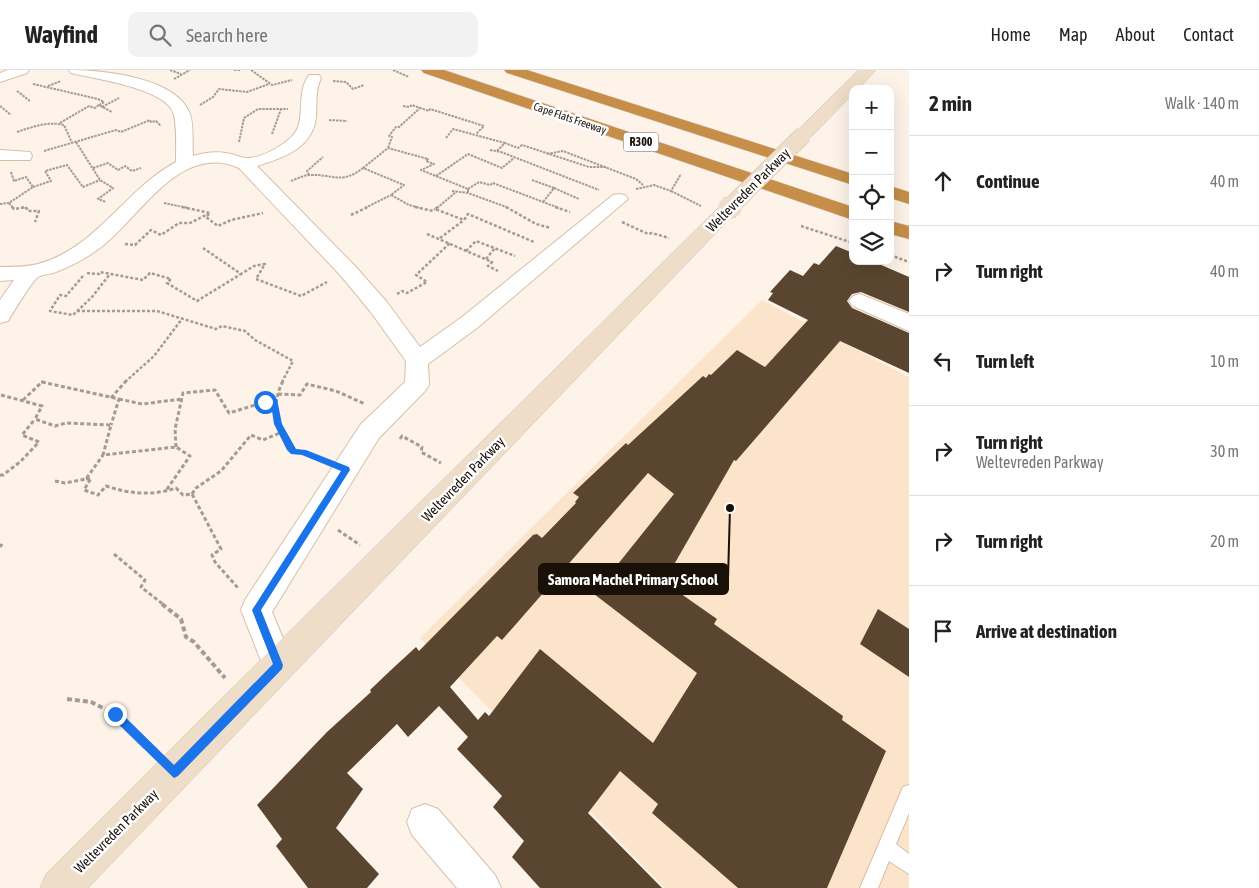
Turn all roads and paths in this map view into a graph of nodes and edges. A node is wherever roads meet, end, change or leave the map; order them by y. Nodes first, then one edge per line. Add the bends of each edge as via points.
1 (76, 70) edge
2 (170, 70) edge
3 (234, 70) edge
4 (240, 70) edge
5 (251, 70) edge
6 (393, 70) edge
7 (512, 70) edge
8 (868, 70) edge
9 (19, 71) edge
10 (181, 75) dead end
11 (422, 75) edge
12 (0, 78) edge
13 (306, 78) joint
14 (269, 84) junction
15 (25, 88) dead end
16 (30, 101) dead end
17 (99, 105) junction
18 (0, 106) edge
19 (403, 106) dead end
20 (420, 108) junction
21 (308, 109) junction
22 (112, 112) dead end
23 (11, 114) dead end
24 (182, 121) junction
25 (60, 123) junction
26 (17, 132) dead end
27 (476, 134) junction
28 (446, 138) dead end
29 (76, 142) junction
30 (72, 143) junction
31 (505, 143) junction
32 (388, 148) junction
33 (490, 150) dead end
34 (496, 152) junction
35 (546, 154) junction
36 (3, 155) edge
37 (24, 156) joint
38 (323, 157) dead end
39 (514, 157) junction
40 (240, 162) junction
41 (185, 163) junction
42 (607, 167) junction
43 (93, 168) junction
44 (363, 168) junction
45 (681, 174) dead end
46 (164, 175) junction
47 (309, 175) junction
48 (436, 176) junction
49 (849, 179) edge
50 (100, 180) junction
51 (532, 180) dead end
52 (643, 186) junction
53 (33, 187) junction
54 (269, 188) junction
55 (554, 188) junction
56 (468, 189) junction
57 (671, 191) junction
58 (468, 193) junction
59 (894, 193) edge
60 (391, 195) junction
61 (909, 198) edge
62 (579, 199) dead end
63 (619, 199) junction
64 (543, 202) junction
65 (9, 203) junction
66 (0, 204) edge
67 (284, 204) junction
68 (186, 207) dead end
69 (717, 208) junction
70 (435, 209) junction
71 (127, 210) junction
72 (210, 213) junction
73 (849, 213) edge
74 (351, 216) dead end
75 (595, 216) junction
76 (464, 220) junction
77 (35, 222) dead end
78 (801, 226) dead end
79 (894, 228) edge
80 (909, 233) edge
81 (427, 234) dead end
82 (439, 238) junction
83 (566, 239) junction
84 (849, 242) edge
85 (95, 243) junction
86 (450, 243) junction
87 (203, 248) dead end
88 (495, 248) junction
89 (690, 248) junction
90 (466, 251) junction
91 (894, 256) edge
92 (486, 260) junction
93 (909, 262) edge
94 (540, 263) junction
95 (348, 271) junction
96 (0, 274) edge
97 (29, 274) junction
98 (110, 274) junction
99 (241, 274) junction
100 (520, 280) junction
101 (860, 301) dead end
102 (378, 306) junction
103 (77, 311) junction
104 (0, 316) edge
105 (182, 319) junction
106 (909, 323) edge
107 (417, 360) junction
108 (278, 394) junction
109 (2, 395) dead end
110 (112, 398) junction
111 (119, 399) junction
112 (182, 399) junction
113 (23, 401) junction
114 (275, 401) junction
115 (388, 415) junction
116 (35, 419) junction
117 (111, 425) junction
118 (370, 431) junction
119 (282, 432) junction
120 (176, 447) junction
121 (103, 455) junction
122 (346, 470) junction
123 (0, 475) edge
124 (86, 478) junction
125 (463, 479) junction
126 (55, 481) dead end
127 (165, 492) junction
128 (192, 494) junction
129 (317, 516) junction
130 (114, 554) dead end
131 (382, 562) junction
132 (256, 610) junction
133 (278, 665) junction
134 (68, 699) dead end
135 (243, 700) junction
136 (174, 772) junction
137 (909, 793) edge
138 (424, 822) dead end
139 (887, 848) junction
140 (909, 865) edge
141 (60, 888) edge
142 (482, 888) edge
143 (869, 888) edge

1 - 24 street via 153,89 174,101
2 - 10 path
3 - 4 path
5 - 14 path
6 - 11 path
7 - 49 highway, Cape Flats Freeway / R300
8 - 69 street, Weltevreden Parkway, bridge via 802,135
9 - 12 street
9 - 17 path via 34,86 44,85 104,102
11 - 73 highway, Cape Flats Freeway / R300
13 - 14 path
13 - 21 street
14 - 24 path via 247,92 220,89
15 - 16 path via 15,90
17 - 22 path
17 - 25 path via 95,108 89,106
18 - 23 path
19 - 20 path
20 - 27 path via 484,126
20 - 32 path via 396,127 389,136 392,137
21 - 40 street via 307,128 298,142 277,154
21 - 40 path via 258,109 244,118
24 - 29 path via 171,131 150,120 122,132 116,130
24 - 41 street
25 - 26 path
25 - 30 path
27 - 28 path via 453,129
27 - 31 path
29 - 30 path
29 - 43 path
30 - 37 path
31 - 34 path
31 - 35 path
32 - 44 path
32 - 48 path via 428,159 426,161 434,164 421,170
33 - 34 path
34 - 39 path
35 - 42 path via 589,167
35 - 42 path via 563,151
36 - 37 street
36 - 53 path via 14,181 26,177
38 - 47 path via 307,171
39 - 48 path via 502,168 468,154
39 - 63 path
40 - 41 street via 215,156
40 - 54 street
41 - 46 street
42 - 52 path via 636,179
43 - 46 path via 108,163 118,170 125,166 132,171 142,167
43 - 50 path
44 - 47 path via 345,180
44 - 60 path via 404,185
45 - 57 path
46 - 71 street
47 - 54 path
48 - 56 path
50 - 53 path via 83,187 67,165 45,171 51,181
50 - 71 path via 113,188 98,199
51 - 55 path
52 - 57 path via 654,185
52 - 63 path
53 - 65 path
54 - 67 street
55 - 62 path
55 - 64 path
56 - 58 path
56 - 64 path via 479,182 492,183
57 - 69 path
58 - 70 path via 454,192
58 - 83 path via 510,208
59 - 61 highway
60 - 70 path via 409,205
60 - 74 path
63 - 75 street
64 - 75 path
65 - 66 path
65 - 77 path via 14,209 26,207 28,211 39,212
67 - 72 path via 218,226 206,216
67 - 95 street
68 - 72 path
69 - 89 street, Weltevreden Parkway
70 - 76 path
71 - 85 street
72 - 85 path via 190,223 179,223 161,235 151,230 135,245
75 - 83 street
75 - 89 path via 673,239
76 - 82 path
76 - 83 path via 468,214 536,243 544,237
78 - 84 path
79 - 80 highway
81 - 82 path
82 - 86 path
83 - 94 street
85 - 97 street via 50,269
86 - 90 path
86 - 102 path via 416,274 427,282 407,293 402,291
87 - 99 path
88 - 90 path via 476,241
88 - 92 path
88 - 94 path
89 - 125 street, Weltevreden Parkway
90 - 92 path
91 - 93 path
92 - 100 path via 492,262 488,266
94 - 100 street
95 - 99 path via 300,296 256,280 265,264
95 - 102 street
96 - 97 street
97 - 104 street
98 - 99 path via 143,280 150,273 171,279 167,283 197,301
98 - 103 path via 92,298
98 - 103 path via 86,273 66,296 60,295 50,311 73,315
100 - 107 street via 448,340
101 - 106 street
102 - 107 street
103 - 105 path via 146,310
105 - 108 path via 216,330 222,326 245,331 293,361
105 - 110 path via 154,356
107 - 115 street via 417,385
108 - 114 path
108 - 115 path via 300,395 307,384 336,391
109 - 113 path
110 - 111 path
110 - 113 path via 42,382
111 - 112 path via 145,405
111 - 117 path
112 - 114 path via 183,393 215,390 229,413
112 - 120 path via 174,431
113 - 116 path via 42,406
114 - 119 path
115 - 118 street
116 - 117 path via 55,426 66,423
116 - 123 path via 22,435 39,442 20,462
117 - 121 path
118 - 122 street
118 - 125 path via 386,434 398,441 402,436 422,447 420,452
119 - 122 path via 294,452 303,452
119 - 128 path via 262,440 251,436 221,471
120 - 121 path
120 - 127 path via 190,456
121 - 124 path
122 - 129 street
124 - 126 path via 65,484
124 - 127 path via 91,478 84,490 98,495 106,486 133,493
125 - 131 street, Weltevreden Parkway
127 - 128 path via 176,488 183,495
128 - 132 path via 221,548 212,555 215,562
129 - 131 path
129 - 132 street
130 - 135 path via 145,580 141,586 181,619 186,637 194,642
131 - 133 street, Weltevreden Parkway
132 - 133 street
133 - 135 street, Weltevreden Parkway
134 - 136 path via 90,702 115,714
135 - 136 street, Weltevreden Parkway
136 - 141 street, Weltevreden Parkway
137 - 139 lane
138 - 142 street
139 - 140 lane
139 - 143 lane

